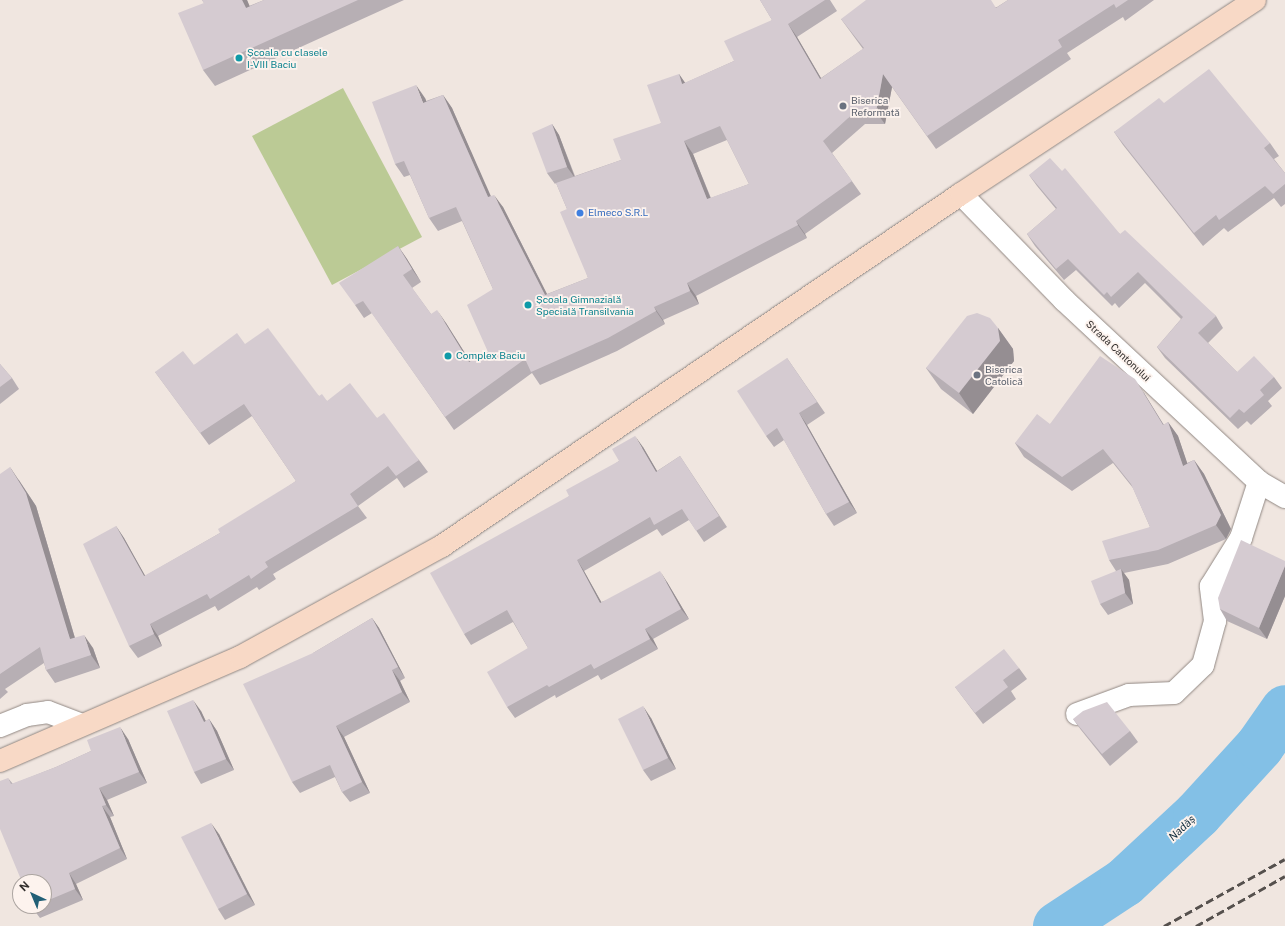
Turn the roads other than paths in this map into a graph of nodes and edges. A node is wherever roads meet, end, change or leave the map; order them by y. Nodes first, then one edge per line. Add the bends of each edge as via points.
1 (1255, 0) edge
2 (961, 194) junction
3 (1259, 482) junction
4 (1285, 497) edge
5 (1078, 714) edge
6 (79, 724) junction
7 (0, 726) edge
8 (0, 761) edge

1 - 2 main road
2 - 3 street, Strada Cantonului via 1064,300
2 - 6 main road via 442,546 240,657
3 - 4 street, Strada Cantonului
3 - 5 street via 1241,538 1211,586 1215,621 1204,665 1174,693 1129,695
6 - 7 street via 48,712 27,715
6 - 8 main road

